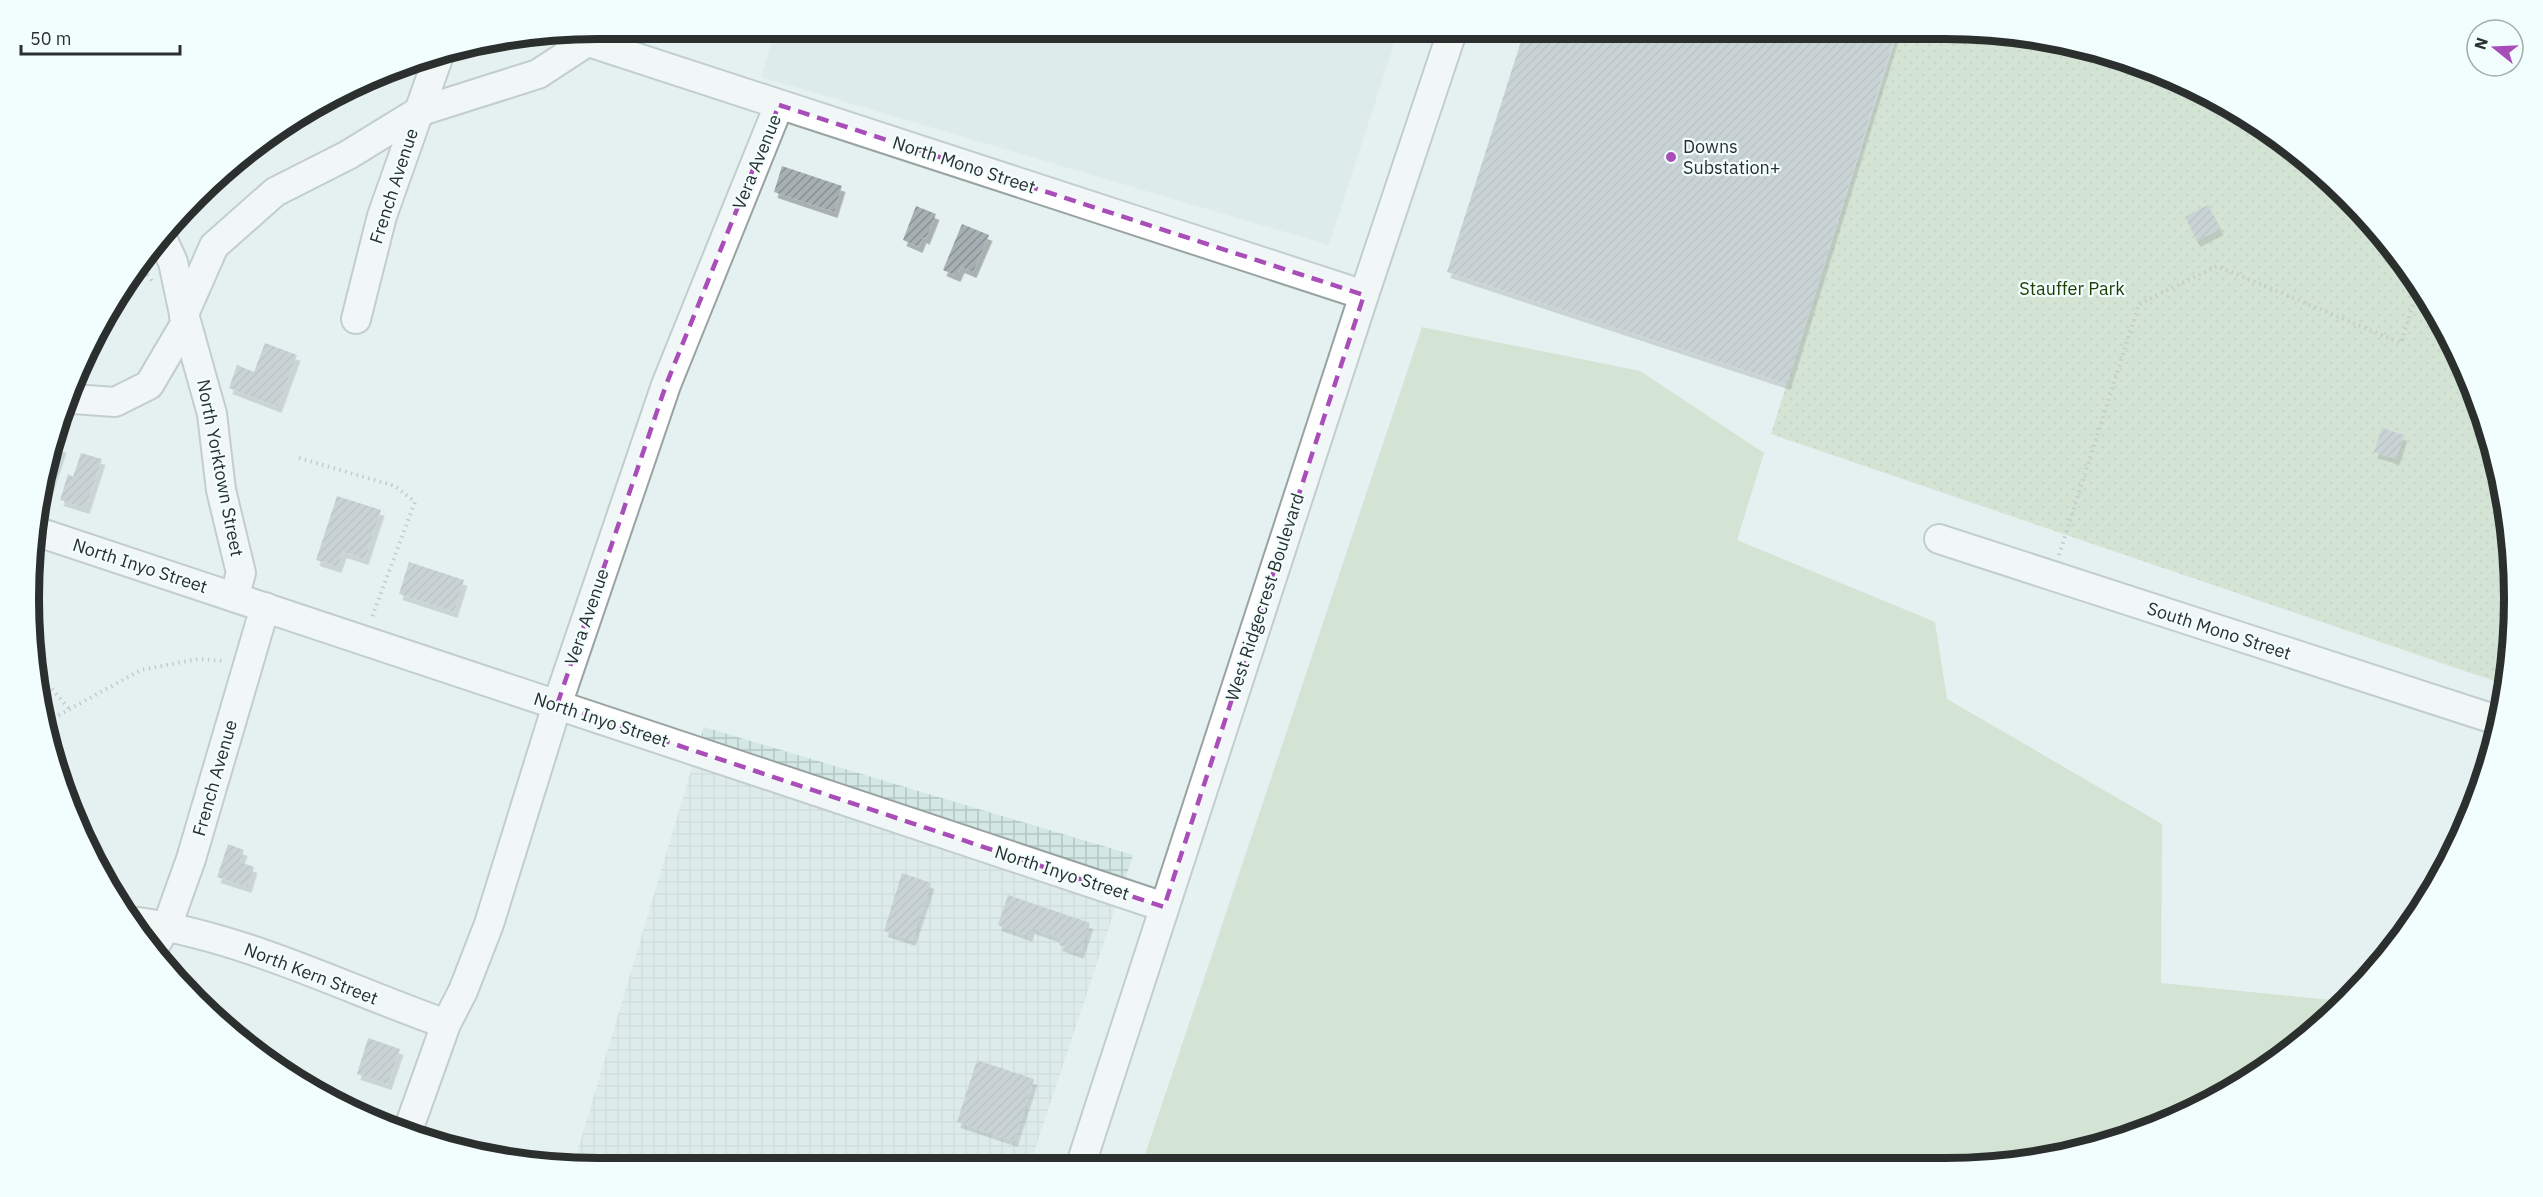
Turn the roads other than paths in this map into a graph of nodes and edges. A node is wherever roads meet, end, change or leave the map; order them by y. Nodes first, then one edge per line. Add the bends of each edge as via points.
1 (1449, 39) edge
2 (573, 40) edge
3 (580, 40) edge
4 (436, 64) edge
5 (779, 105) junction
6 (418, 112) junction
7 (165, 246) edge
8 (1364, 295) junction
9 (184, 314) junction
10 (356, 319) dead end
11 (76, 399) edge
12 (43, 534) edge
13 (1939, 539) dead end
14 (234, 597) junction
15 (266, 607) junction
16 (557, 705) junction
17 (2491, 718) edge
18 (1164, 907) junction
19 (146, 926) edge
20 (161, 936) edge
21 (446, 1024) junction
22 (410, 1125) edge
23 (1083, 1158) edge

1 - 8 street, West Ridgecrest Boulevard
2 - 6 street via 538,74
3 - 5 street, North Mono Street
4 - 6 street, French Avenue
5 - 8 street, North Mono Street
5 - 16 street, Vera Avenue via 666,385
6 - 9 street via 348,155 275,192 214,246
6 - 10 street, French Avenue via 382,216
7 - 9 street, North Yorktown Street via 173,262
8 - 18 street, West Ridgecrest Boulevard
9 - 11 street via 185,324 149,385 115,402
9 - 14 street, North Yorktown Street via 212,414 221,490 241,573
12 - 14 street, North Inyo Street
13 - 17 street, South Mono Street
14 - 15 street, North Inyo Street
15 - 16 street, North Inyo Street
15 - 20 street, French Avenue via 191,859
16 - 18 street, North Inyo Street
16 - 21 street, Vera Avenue via 489,924
18 - 23 street, West Ridgecrest Boulevard
19 - 20 street, North Kern Street
20 - 21 street, North Kern Street via 276,958
21 - 22 street, Vera Avenue

